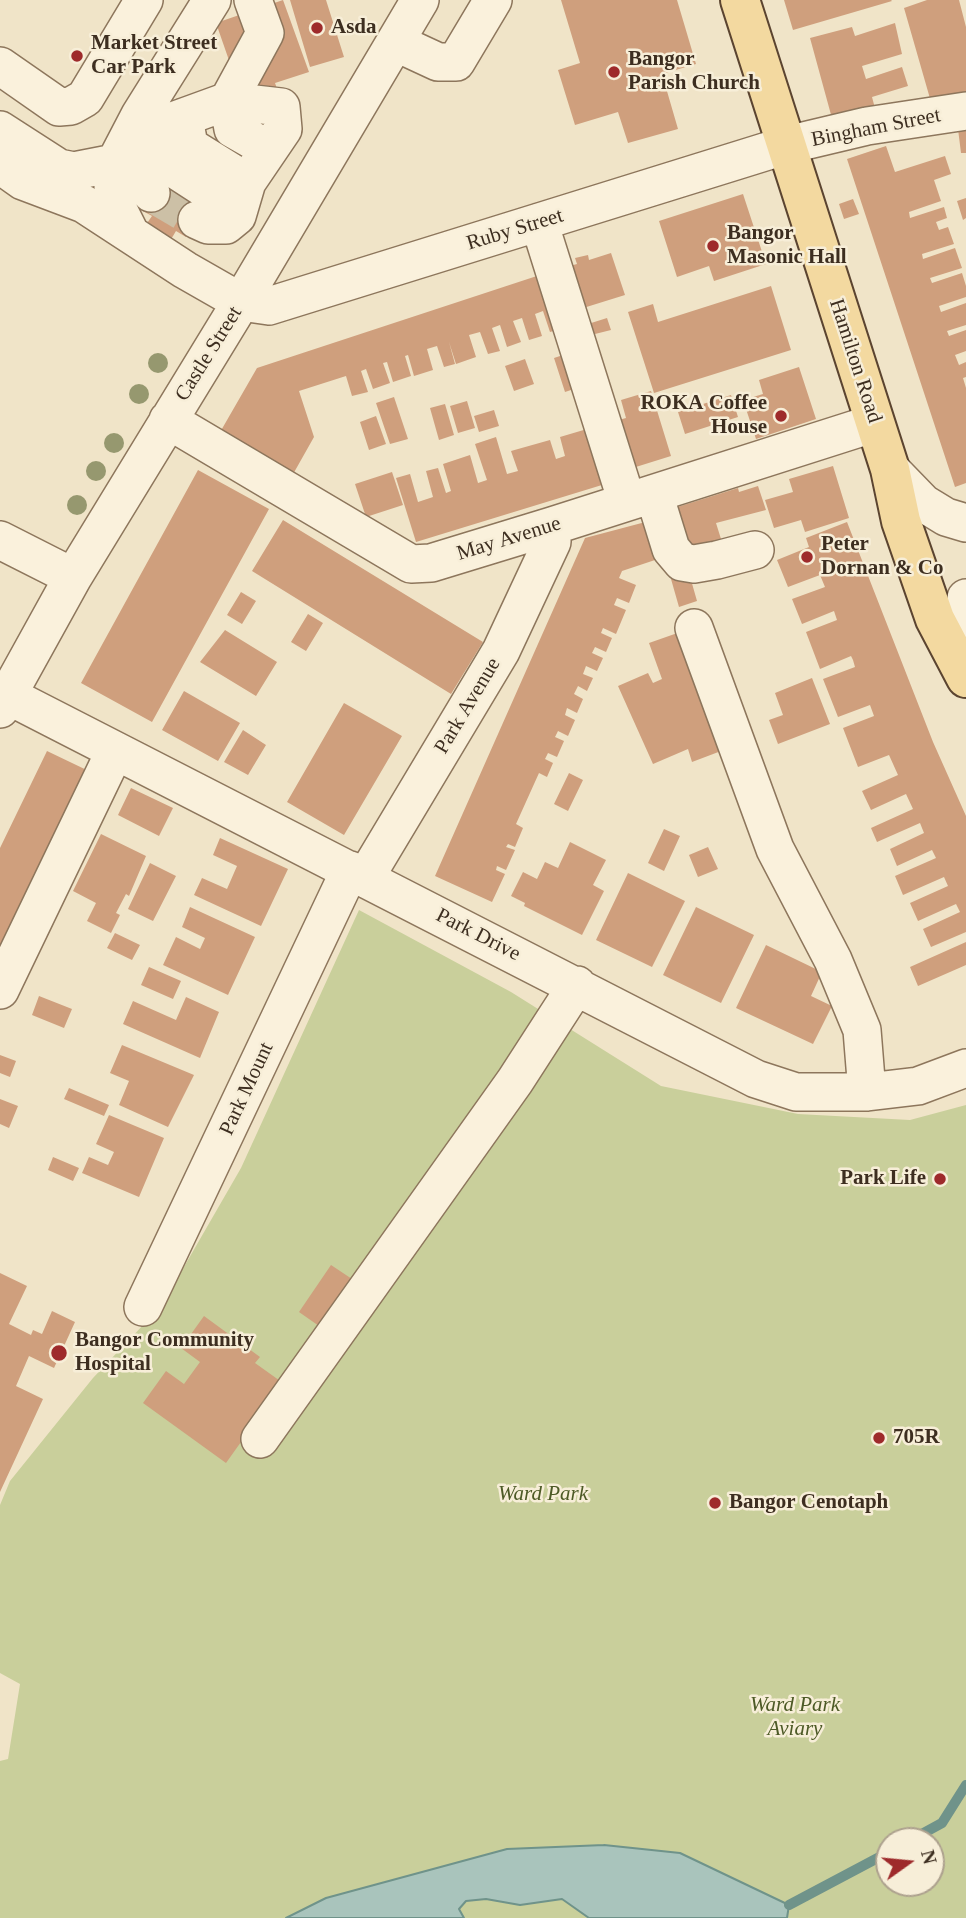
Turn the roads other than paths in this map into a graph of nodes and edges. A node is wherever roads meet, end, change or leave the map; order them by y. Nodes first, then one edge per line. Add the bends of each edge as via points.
1 (144, 0) edge
2 (212, 0) edge
3 (253, 0) edge
4 (493, 0) edge
5 (740, 0) edge
6 (404, 15) edge
7 (0, 66) edge
8 (966, 111) edge
9 (185, 113) junction
10 (0, 130) edge
11 (787, 145) junction
12 (115, 163) junction
13 (0, 164) edge
14 (257, 167) junction
15 (151, 193) dead end
16 (197, 220) tunnel mouth
17 (539, 222) junction
18 (129, 231) junction
19 (241, 302) junction
20 (168, 420) junction
21 (875, 423) junction
22 (890, 469) junction
23 (640, 498) junction
24 (966, 523) edge
25 (552, 526) junction
26 (0, 540) edge
27 (755, 550) dead end
28 (73, 577) junction
29 (966, 598) edge
30 (694, 628) dead end
31 (965, 676) edge
32 (4, 702) edge
33 (115, 751) junction
34 (357, 874) junction
35 (578, 985) junction
36 (0, 990) edge
37 (966, 1068) edge
38 (867, 1092) junction
39 (143, 1307) dead end
40 (260, 1439) dead end

1 - 7 street via 85,98 71,106 59,107
2 - 9 street
3 - 9 street via 265,33
4 - 6 street via 456,62 438,62
5 - 11 main road, Hamilton Road
6 - 19 street, Castle Street
8 - 11 street, Bingham Street via 867,126
9 - 12 street
9 - 14 street via 171,157 179,172 216,196
9 - 14 street via 281,107 283,129
9 - 15 street via 147,167
10 - 12 street via 59,168
11 - 17 street, Ruby Street
11 - 21 main road, Hamilton Road
12 - 18 street via 117,207
13 - 18 street via 23,181 84,204
14 - 16 street via 237,216 226,225
17 - 19 street, Ruby Street via 269,306
17 - 23 street
18 - 19 street
19 - 20 street, Castle Street
20 - 25 street, May Avenue via 411,564 430,563
20 - 28 street, Castle Street
21 - 22 main road, Hamilton Road
21 - 23 street, May Avenue
22 - 24 street via 923,503
22 - 31 main road, Hamilton Road via 901,521 935,619
23 - 25 street, May Avenue
23 - 27 street via 682,562 706,562
25 - 34 street, Park Avenue via 552,542 501,652
26 - 28 street
28 - 32 street, Castle Street
29 - 31 street
30 - 38 street via 775,849 834,960 862,1030
32 - 33 street, Park Drive
33 - 34 street, Park Drive
33 - 36 street
34 - 35 street, Park Drive
34 - 39 street, Park Mount
35 - 38 street, Park Drive via 756,1079 796,1093
35 - 40 street
37 - 38 street, Park Drive via 918,1086

